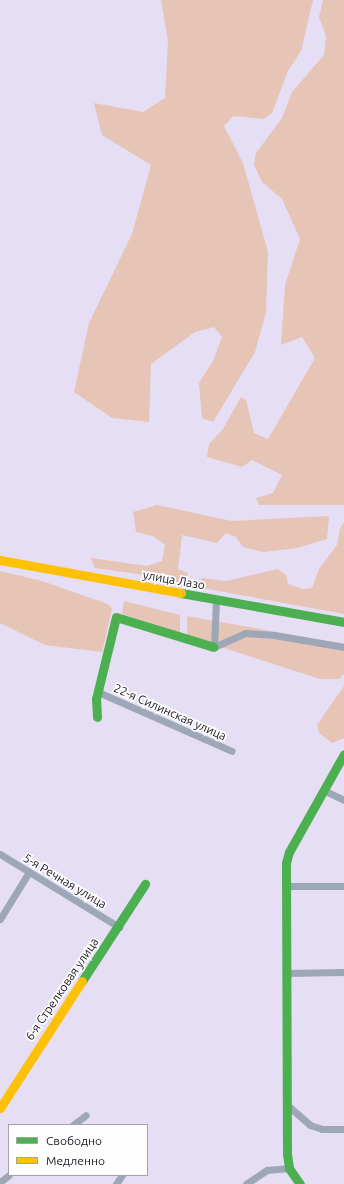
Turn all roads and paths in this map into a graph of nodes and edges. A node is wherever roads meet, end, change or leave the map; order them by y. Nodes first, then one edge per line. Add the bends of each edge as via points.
1 (0, 560) edge
2 (216, 600) junction
3 (344, 622) edge
4 (214, 647) junction
5 (344, 647) edge
6 (98, 692) junction
7 (97, 717) dead end
8 (232, 751) dead end
9 (344, 754) edge
10 (323, 790) junction
11 (344, 800) edge
12 (0, 854) edge
13 (29, 872) junction
14 (145, 884) dead end
15 (285, 886) junction
16 (344, 886) edge
17 (0, 919) edge
18 (119, 927) junction
19 (344, 972) edge
20 (287, 973) junction
21 (1, 1104) edge
22 (286, 1104) junction
23 (86, 1115) dead end
24 (74, 1124) edge
25 (344, 1129) edge
26 (289, 1168) junction
27 (8, 1176) edge
28 (0, 1182) edge
29 (246, 1184) edge
30 (300, 1184) edge

1 - 2 street, улица Лазо
2 - 3 street, улица Лазо
2 - 4 street
4 - 5 street via 245,633 274,634
4 - 6 street via 116,617
6 - 7 street
6 - 8 street, 22-я Силинская улица
9 - 10 street
10 - 11 street
10 - 15 street via 289,852
12 - 13 street, 5-я Речная улица
13 - 17 street
13 - 18 street, 5-я Речная улица
14 - 18 street, 6-я Стрелковая улица
15 - 16 street
15 - 20 street
18 - 21 street, 6-я Стрелковая улица
19 - 20 street
20 - 22 street
22 - 25 street via 310,1125 322,1130
22 - 26 street
23 - 24 street
26 - 29 street via 267,1170
26 - 30 street
27 - 28 street

